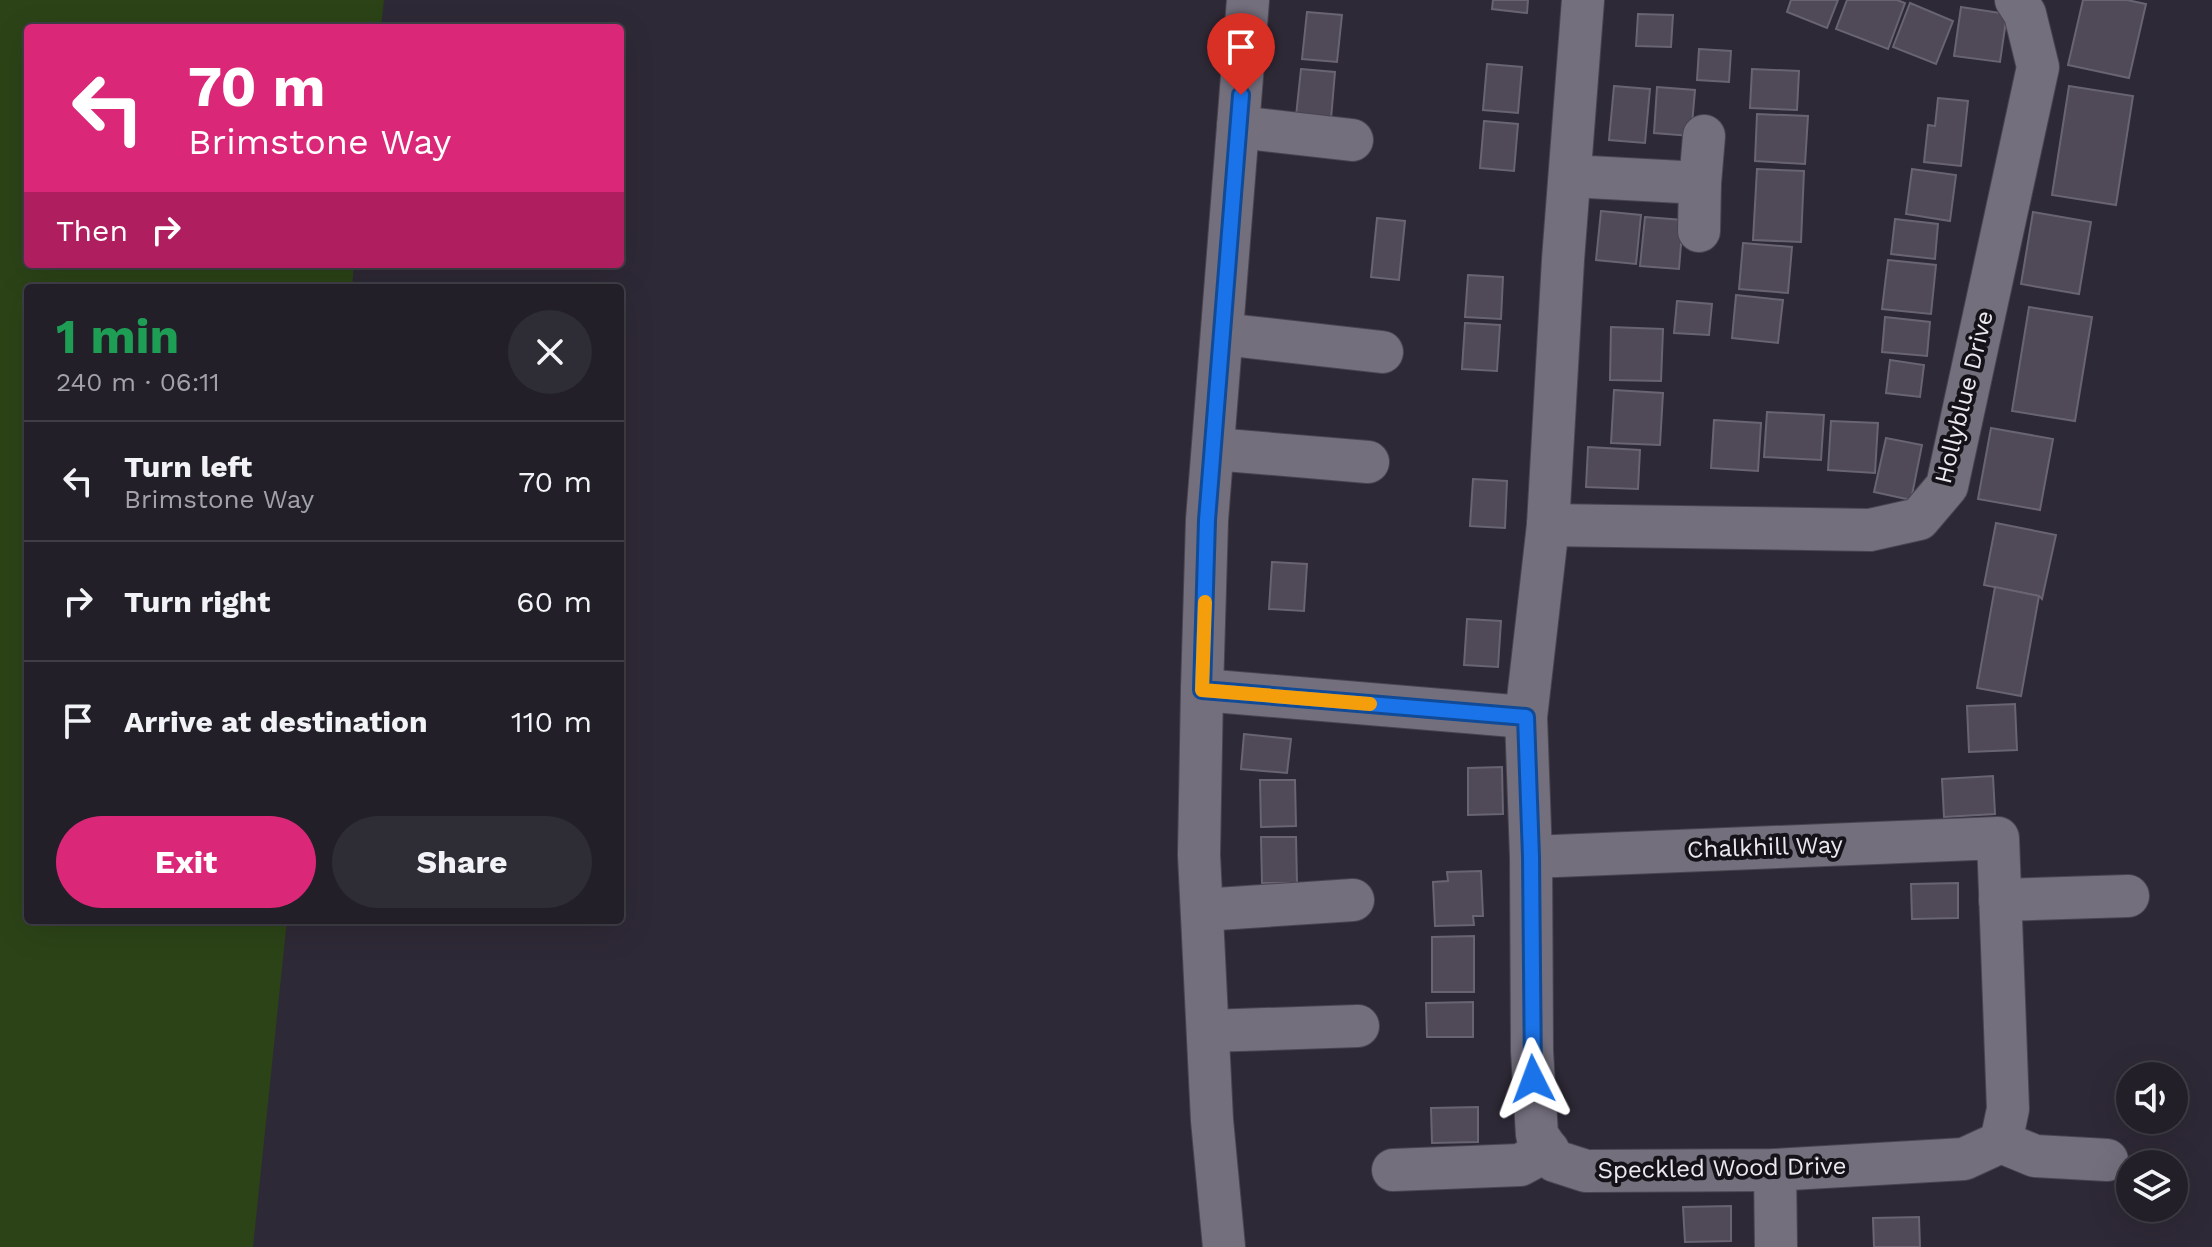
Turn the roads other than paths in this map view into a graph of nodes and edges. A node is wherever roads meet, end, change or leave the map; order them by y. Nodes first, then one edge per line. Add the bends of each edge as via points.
1 (1248, 0) edge
2 (1583, 0) edge
3 (2016, 0) edge
4 (1238, 127) junction
5 (1704, 136) dead end
6 (1352, 140) dead end
7 (1570, 176) junction
8 (1700, 183) junction
9 (1699, 231) dead end
10 (1222, 334) junction
11 (1382, 352) dead end
12 (1213, 449) junction
13 (1368, 462) dead end
14 (1548, 525) junction
15 (1202, 690) junction
16 (1526, 717) junction
17 (1531, 857) junction
18 (2128, 896) dead end
19 (1353, 900) dead end
20 (2000, 900) junction
21 (1202, 910) junction
22 (1358, 1026) dead end
23 (1208, 1031) junction
24 (2001, 1142) junction
25 (1548, 1150) junction
26 (2107, 1160) dead end
27 (1393, 1170) dead end
28 (1775, 1170) junction
29 (1224, 1247) edge
30 (1776, 1247) edge

1 - 4 street
2 - 7 street
3 - 14 street, Hollyblue Drive via 2025,14 2038,67 1947,486 1919,519 1870,530
4 - 6 street
4 - 10 street
5 - 8 street
7 - 8 street
7 - 14 street
8 - 9 street
10 - 11 street
10 - 12 street
12 - 13 street
12 - 15 street
14 - 16 street
15 - 16 street
15 - 21 street
16 - 17 street
17 - 20 street, Chalkhill Way via 1998,838
17 - 25 street via 1532,1051 1537,1135
18 - 20 street
19 - 21 street
20 - 24 street via 2008,1109
21 - 23 street
22 - 23 street
23 - 29 street
24 - 26 street via 2035,1156
24 - 28 street, Speckled Wood Drive via 1964,1159
25 - 27 street via 1520,1165
25 - 28 street, Speckled Wood Drive via 1555,1161 1586,1171
28 - 30 street

